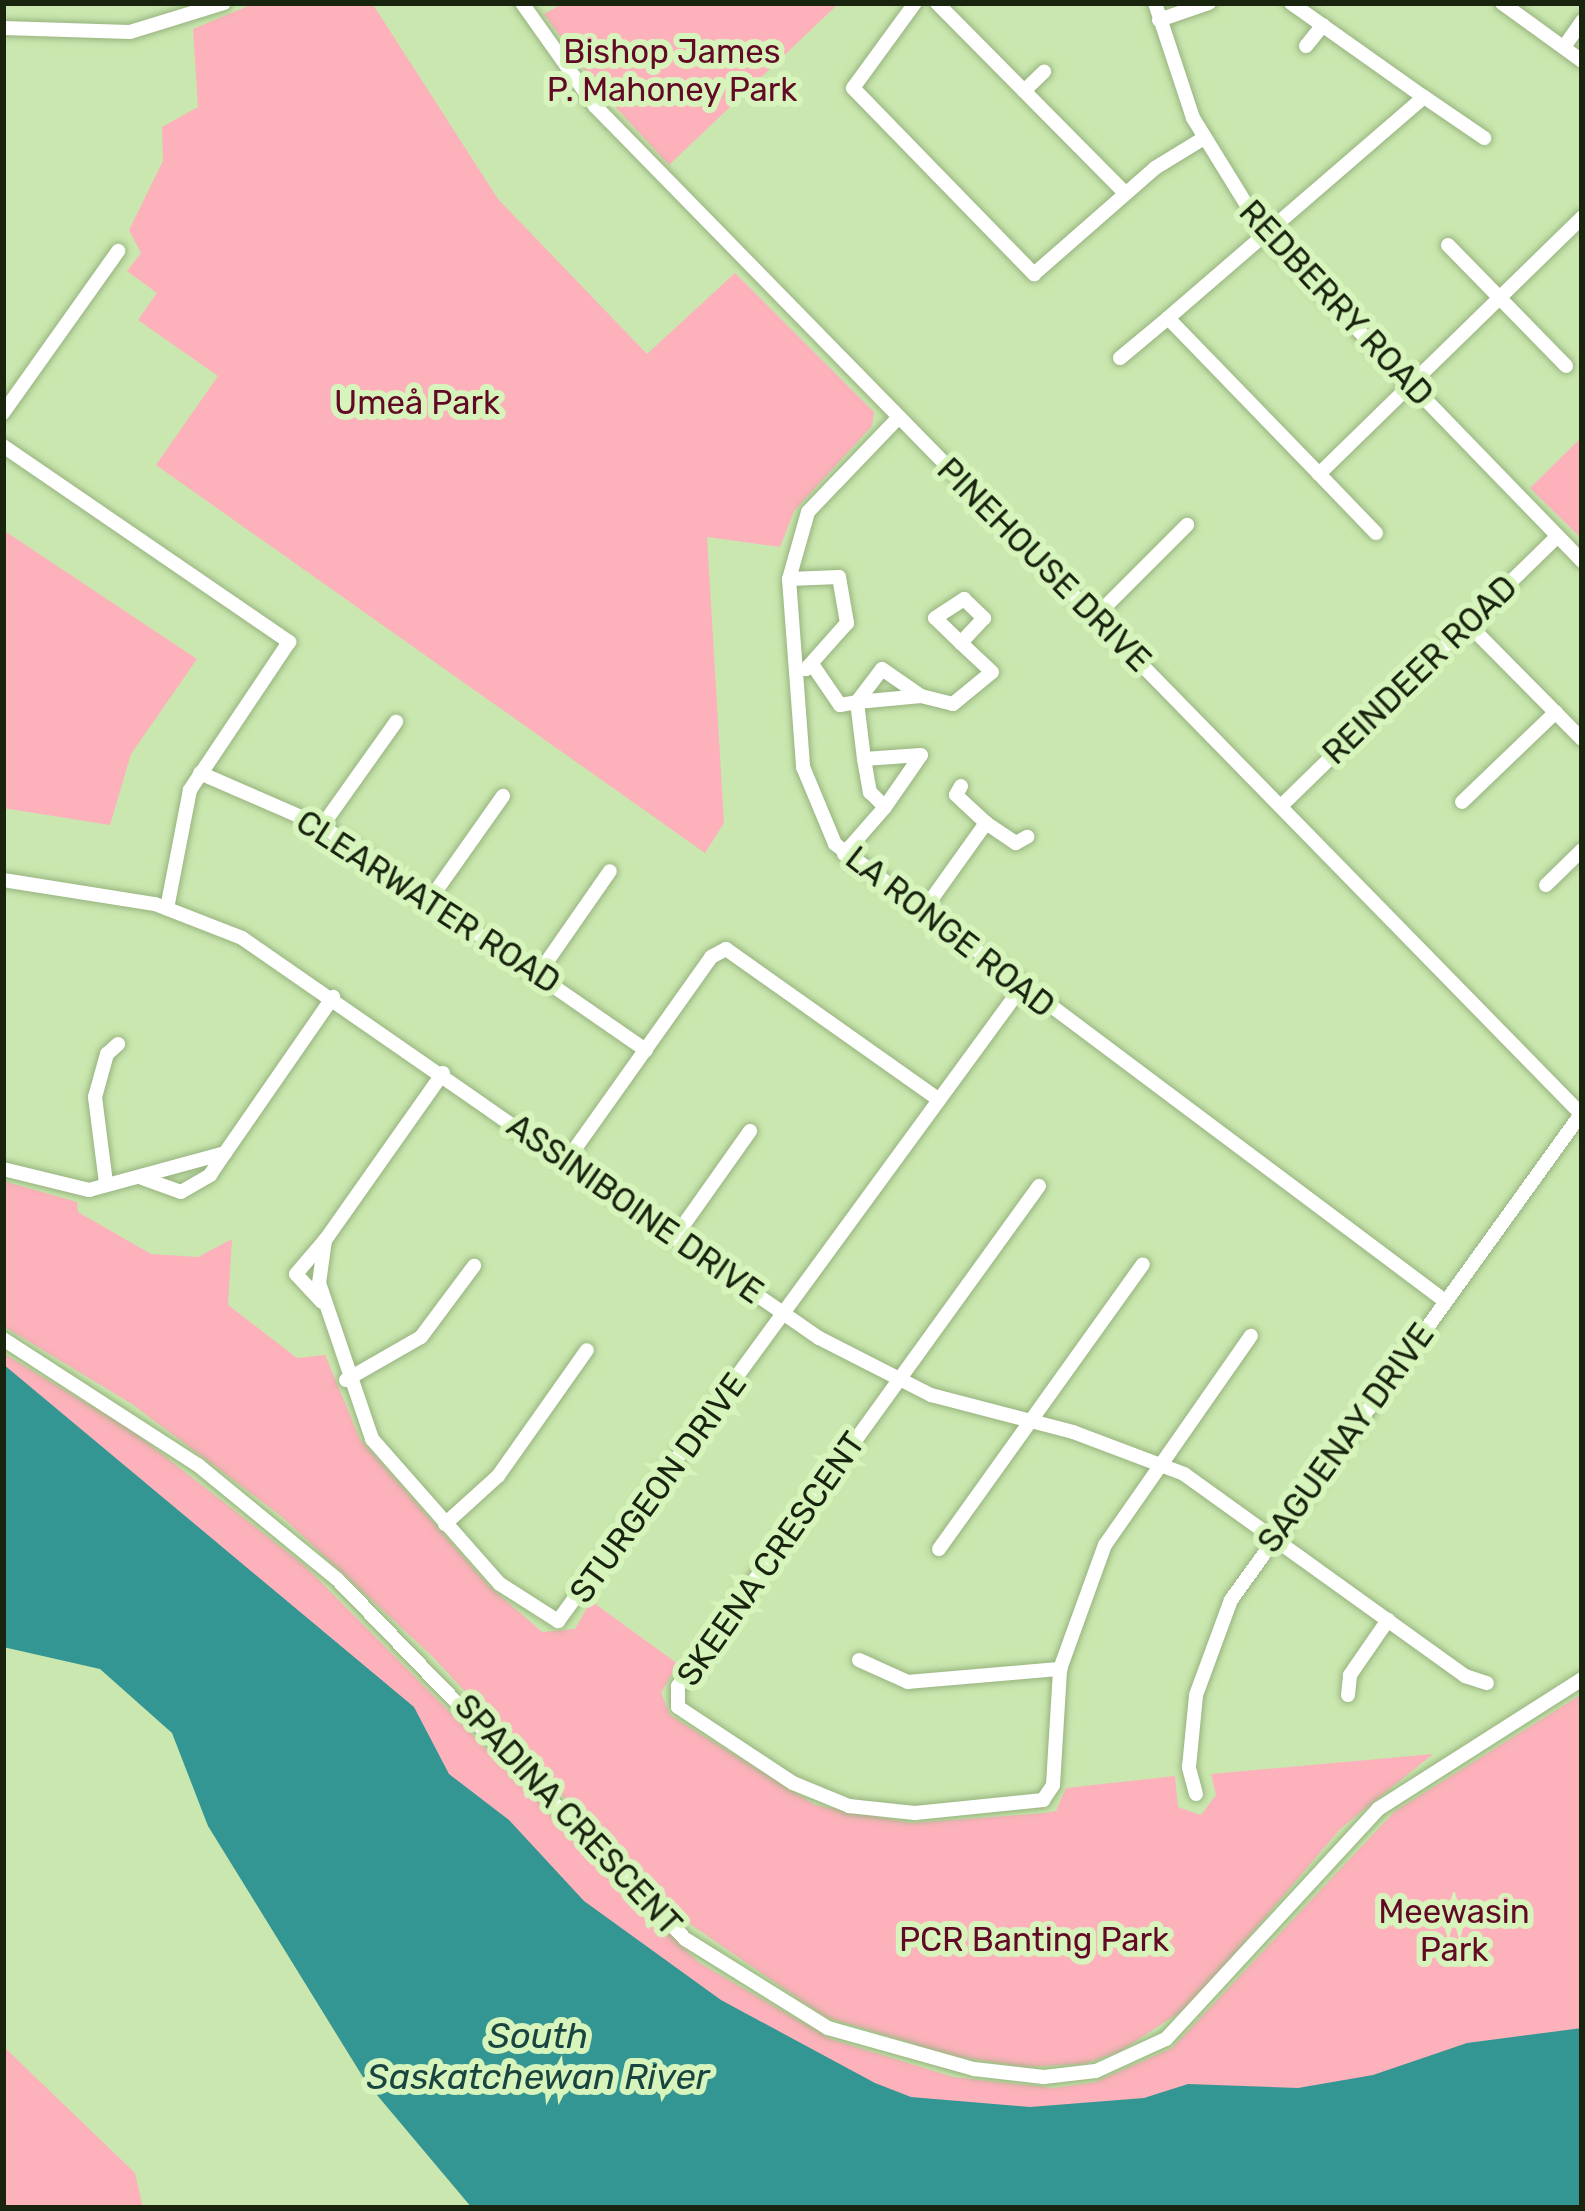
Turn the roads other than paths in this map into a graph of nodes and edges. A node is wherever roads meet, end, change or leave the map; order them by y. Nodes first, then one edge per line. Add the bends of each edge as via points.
1 (224, 3) edge
2 (522, 3) edge
3 (915, 3) edge
4 (937, 3) edge
5 (1155, 3) edge
6 (1209, 3) edge
7 (1291, 3) edge
8 (1502, 3) edge
9 (1159, 20) junction
10 (1582, 21) edge
11 (1323, 25) junction
12 (3, 28) edge
13 (1306, 46) dead end
14 (1564, 47) junction
15 (1582, 61) edge
16 (1044, 72) dead end
17 (1024, 91) junction
18 (1424, 97) junction
19 (1204, 138) junction
20 (1484, 138) dead end
21 (1125, 193) junction
22 (1582, 218) edge
23 (1264, 232) junction
24 (1448, 245) dead end
25 (118, 251) dead end
26 (1499, 299) junction
27 (1168, 318) junction
28 (1120, 358) dead end
29 (1566, 366) dead end
30 (1412, 386) junction
31 (3, 413) edge
32 (898, 418) junction
33 (3, 446) edge
34 (1319, 474) junction
35 (1187, 525) dead end
36 (1376, 533) dead end
37 (1558, 536) junction
38 (1582, 561) edge
39 (789, 579) junction
40 (1096, 616) junction
41 (1468, 624) junction
42 (961, 643) dead end
43 (814, 667) junction
44 (795, 670) junction
45 (921, 696) junction
46 (857, 702) junction
47 (1556, 712) junction
48 (396, 722) dead end
49 (1582, 739) edge
50 (864, 759) junction
51 (200, 773) junction
52 (961, 786) dead end
53 (503, 796) dead end
54 (1462, 802) dead end
55 (1282, 805) junction
56 (885, 807) junction
57 (986, 823) junction
58 (322, 826) junction
59 (1028, 837) dead end
60 (1582, 850) edge
61 (844, 854) junction
62 (610, 871) dead end
63 (3, 880) edge
64 (1546, 885) dead end
65 (431, 898) junction
66 (167, 908) junction
67 (921, 914) junction
68 (539, 973) junction
69 (1021, 988) junction
70 (333, 997) junction
71 (118, 1043) dead end
72 (646, 1049) junction
73 (443, 1073) junction
74 (939, 1100) junction
75 (1581, 1114) edge
76 (749, 1131) dead end
77 (225, 1153) junction
78 (567, 1160) junction
79 (3, 1168) edge
80 (142, 1178) junction
81 (106, 1183) junction
82 (1039, 1186) dead end
83 (675, 1237) junction
84 (325, 1240) junction
85 (1143, 1264) dead end
86 (474, 1267) dead end
87 (1445, 1301) junction
88 (324, 1304) junction
89 (784, 1315) junction
90 (1251, 1336) dead end
91 (3, 1339) edge
92 (587, 1350) dead end
93 (346, 1380) junction
94 (897, 1382) junction
95 (1029, 1422) junction
96 (1160, 1464) junction
97 (445, 1524) junction
98 (1275, 1534) junction
99 (939, 1549) dead end
100 (1388, 1621) junction
101 (860, 1660) dead end
102 (1060, 1669) junction
103 (1582, 1679) edge
104 (1487, 1684) dead end
105 (1348, 1695) dead end
106 (1196, 1794) dead end

1 - 12 street via 130,32
2 - 32 street, PINEHOUSE DRIVE via 595,106
3 - 21 street via 853,88 1034,274
4 - 17 street
5 - 9 street, REDBERRY ROAD
6 - 9 street
7 - 11 street
8 - 14 street
9 - 19 street, REDBERRY ROAD
10 - 14 street
11 - 13 street
11 - 18 street
14 - 15 street
16 - 17 street
17 - 21 street
18 - 20 street
18 - 23 street
19 - 21 street
19 - 23 street, REDBERRY ROAD
22 - 26 street
23 - 27 street
23 - 30 street, REDBERRY ROAD
24 - 26 street
25 - 31 street
26 - 29 street
26 - 30 street
27 - 28 street
27 - 34 street
30 - 34 street
30 - 37 street, REDBERRY ROAD
32 - 39 street, LA RONGE ROAD via 808,512
32 - 40 street, PINEHOUSE DRIVE
33 - 51 street via 289,642
34 - 36 street
35 - 40 street
37 - 38 street, REDBERRY ROAD
37 - 41 street, REINDEER ROAD
39 - 43 street via 838,577 847,623
39 - 44 street, LA RONGE ROAD
40 - 55 street, PINEHOUSE DRIVE
41 - 47 street
41 - 55 street, REINDEER ROAD
42 - 45 street via 992,672 953,704
43 - 44 street
43 - 46 street via 840,705
44 - 61 street, LA RONGE ROAD via 810,796
45 - 46 street
45 - 46 street via 882,669
46 - 50 street
47 - 49 street
47 - 54 street
48 - 58 street
50 - 56 street via 870,792
50 - 56 street via 921,755
51 - 58 street, CLEARWATER ROAD
51 - 66 street via 180,815
52 - 57 street via 956,795
53 - 65 street
55 - 75 street, PINEHOUSE DRIVE
56 - 61 street
57 - 59 street via 1016,843
57 - 67 street
58 - 65 street, CLEARWATER ROAD
60 - 64 street
61 - 67 street, LA RONGE ROAD
62 - 68 street
63 - 66 street, ASSINIBOINE DRIVE
65 - 68 street, CLEARWATER ROAD
66 - 70 street, ASSINIBOINE DRIVE via 242,938
67 - 69 street, LA RONGE ROAD
68 - 72 street, CLEARWATER ROAD
69 - 74 street
69 - 87 street, LA RONGE ROAD
70 - 73 street, ASSINIBOINE DRIVE
70 - 77 street
71 - 81 street via 95,1097
72 - 74 street via 711,957 726,949
72 - 78 street
73 - 78 street, ASSINIBOINE DRIVE
73 - 84 street, STURGEON DRIVE
74 - 89 street
75 - 87 street, SAGUENAY DRIVE
76 - 83 street
77 - 80 street
77 - 80 street via 195,1187 162,1189
78 - 83 street, ASSINIBOINE DRIVE
79 - 81 street via 75,1189
80 - 81 street
82 - 94 street
83 - 89 street, ASSINIBOINE DRIVE
84 - 88 street, STURGEON DRIVE
84 - 88 street, STURGEON DRIVE via 296,1274
85 - 95 street
86 - 93 street via 403,1354
87 - 98 street, SAGUENAY DRIVE
88 - 93 street, STURGEON DRIVE
89 - 94 street, ASSINIBOINE DRIVE
89 - 97 street, STURGEON DRIVE via 563,1619 544,1616 500,1584
90 - 96 street, SKEENA CRESCENT
91 - 103 street, SPADINA CRESCENT via 198,1465 338,1579 685,1939 828,2028 974,2069 1044,2077 1096,2071 1166,2039 1378,1809
92 - 97 street via 498,1476
93 - 97 street, STURGEON DRIVE via 372,1439
94 - 95 street, ASSINIBOINE DRIVE
94 - 102 street, SKEENA CRESCENT via 678,1686 678,1707 794,1784 849,1806 915,1813 1031,1805 1053,1785
95 - 96 street, ASSINIBOINE DRIVE
95 - 99 street
96 - 98 street, ASSINIBOINE DRIVE
96 - 102 street, SKEENA CRESCENT via 1105,1545
98 - 100 street, ASSINIBOINE DRIVE
98 - 106 street, SAGUENAY DRIVE via 1214,1631 1201,1671 1189,1767
100 - 104 street, ASSINIBOINE DRIVE
100 - 105 street via 1350,1675
101 - 102 street via 908,1682

